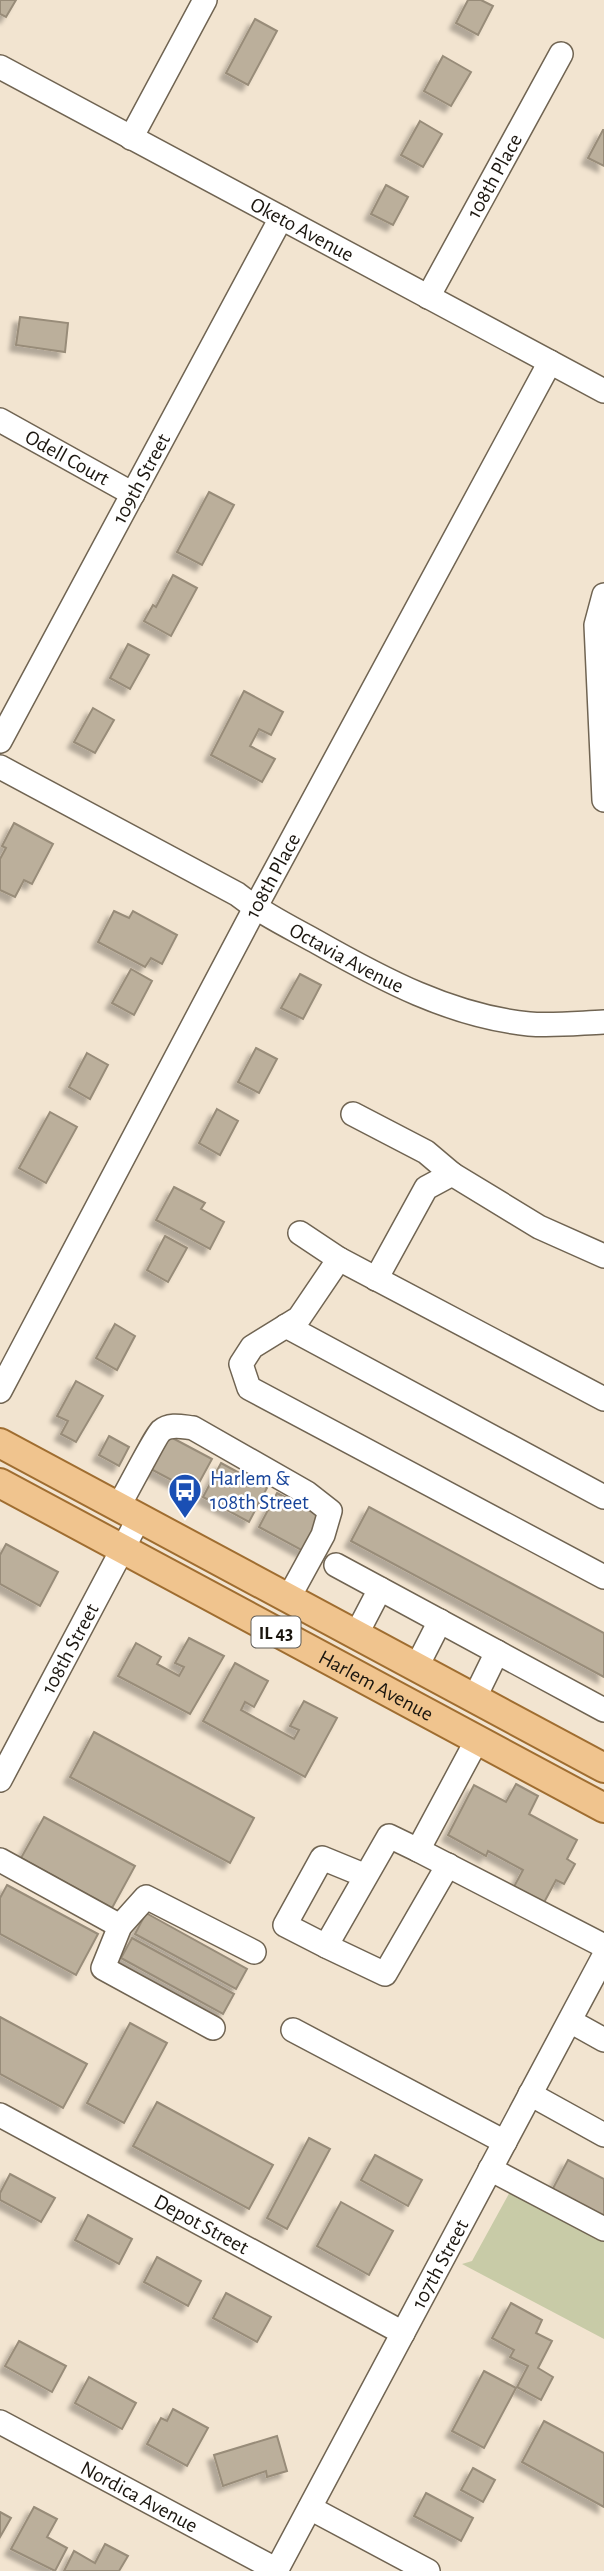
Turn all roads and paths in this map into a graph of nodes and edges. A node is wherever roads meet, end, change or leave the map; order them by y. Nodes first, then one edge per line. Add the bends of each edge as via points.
1 (205, 0) edge
2 (561, 54) dead end
3 (0, 67) edge
4 (131, 138) junction
5 (281, 218) junction
6 (428, 297) junction
7 (550, 362) junction
8 (604, 391) edge
9 (0, 420) edge
10 (133, 494) junction
11 (604, 595) edge
12 (0, 741) edge
13 (0, 767) edge
14 (604, 800) edge
15 (255, 908) junction
16 (604, 1022) edge
17 (353, 1114) dead end
18 (452, 1174) junction
19 (300, 1233) dead end
20 (604, 1256) edge
21 (339, 1259) junction
22 (376, 1279) junction
23 (286, 1326) junction
24 (0, 1391) edge
25 (604, 1399) edge
26 (0, 1443) edge
27 (0, 1483) edge
28 (604, 1497) edge
29 (128, 1513) junction
30 (123, 1549) junction
31 (336, 1564) dead end
32 (604, 1577) edge
33 (380, 1589) junction
34 (288, 1599) junction
35 (440, 1621) junction
36 (356, 1635) junction
37 (497, 1652) junction
38 (416, 1668) junction
39 (474, 1699) junction
40 (604, 1710) edge
41 (477, 1740) junction
42 (604, 1768) edge
43 (0, 1780) edge
44 (604, 1808) edge
45 (418, 1850) junction
46 (0, 1860) edge
47 (448, 1866) junction
48 (366, 1876) junction
49 (120, 1926) junction
50 (326, 1946) junction
51 (604, 1946) edge
52 (254, 1952) dead end
53 (604, 1956) edge
54 (570, 2021) junction
55 (214, 2028) dead end
56 (293, 2030) dead end
57 (604, 2040) edge
58 (530, 2094) junction
59 (0, 2115) edge
60 (604, 2135) edge
61 (505, 2142) junction
62 (490, 2169) junction
63 (604, 2229) edge
64 (403, 2333) junction
65 (0, 2422) edge
66 (310, 2508) junction
67 (276, 2571) edge
68 (428, 2571) edge

1 - 4 street
2 - 6 street, 108th Place
3 - 4 street, Oketo Avenue
4 - 5 street, Oketo Avenue
5 - 6 street, Oketo Avenue
5 - 10 street, 109th Street
6 - 7 street, Oketo Avenue
7 - 8 street, Oketo Avenue
7 - 15 street, 108th Place
9 - 10 street, Odell Court
10 - 12 street, 109th Street
11 - 14 street via 596,625
13 - 15 street, Octavia Avenue via 237,894
15 - 16 street, Octavia Avenue via 368,971 467,1012 531,1024
15 - 24 street, 108th Place
17 - 18 street via 426,1152
18 - 20 street via 539,1227
18 - 22 street via 426,1188
19 - 21 street
21 - 22 street
21 - 23 street via 299,1318
22 - 25 street
23 - 28 street
23 - 32 street via 252,1346 241,1364 250,1388
26 - 29 main road, Harlem Avenue / IL 43
27 - 30 main road, Harlem Avenue / IL 43
29 - 30 street, 108th Street
29 - 34 main road, Harlem Avenue / IL 43
29 - 34 street, 108th Street via 160,1431 172,1426 193,1428 330,1511 323,1535
30 - 41 main road, Harlem Avenue / IL 43
30 - 43 street, 108th Street
31 - 33 street
33 - 35 street
33 - 36 street
34 - 36 main road, Harlem Avenue / IL 43
35 - 37 street
35 - 38 street
36 - 38 main road, Harlem Avenue / IL 43
37 - 39 street
37 - 40 street
38 - 39 main road, Harlem Avenue / IL 43
39 - 42 main road, Harlem Avenue / IL 43
41 - 44 main road, Harlem Avenue / IL 43
41 - 45 street
45 - 47 street
45 - 48 street via 389,1836
46 - 49 street
47 - 50 street via 385,1974
47 - 51 street
48 - 50 street
48 - 50 street via 322,1858 285,1925
49 - 52 street via 146,1897
49 - 55 street via 103,1968
53 - 54 street, 107th Street
54 - 57 street
54 - 58 street, 107th Street
56 - 61 street
58 - 60 street
58 - 61 street, 107th Street
59 - 64 street, Depot Street
61 - 62 street, 107th Street
62 - 63 street
62 - 64 street, 107th Street
64 - 66 street, 107th Street
65 - 67 street, Nordica Avenue
66 - 67 street, 107th Street
66 - 68 street

